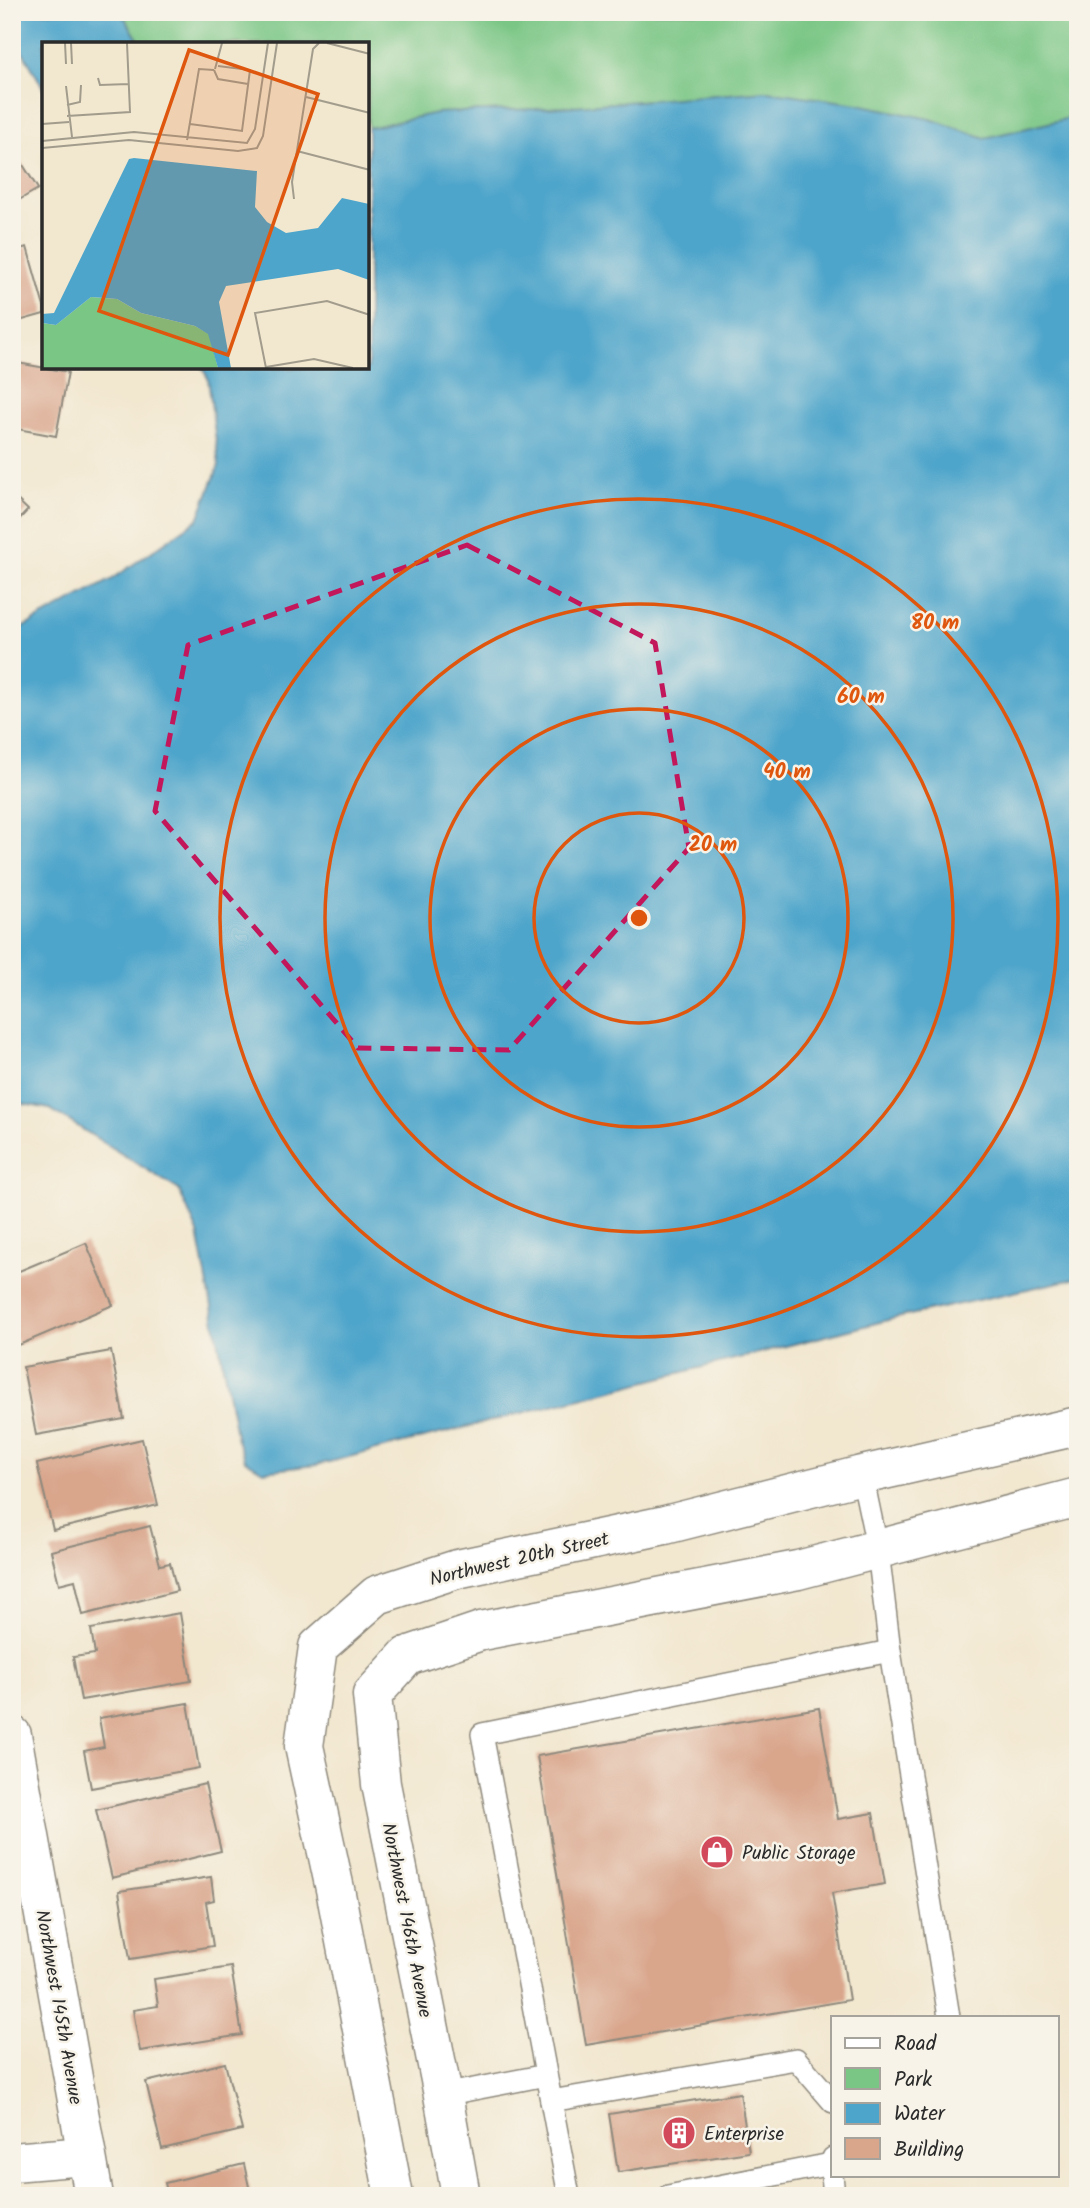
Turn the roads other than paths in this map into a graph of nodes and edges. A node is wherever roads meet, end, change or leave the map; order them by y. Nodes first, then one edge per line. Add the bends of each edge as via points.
1 (1078, 1426) edge
2 (862, 1475) junction
3 (1078, 1497) edge
4 (878, 1551) junction
5 (890, 1651) junction
6 (12, 1735) edge
7 (949, 2016) edge
8 (546, 2075) junction
9 (443, 2095) junction
10 (831, 2100) edge
11 (551, 2101) junction
12 (86, 2156) junction
13 (831, 2161) edge
14 (12, 2162) edge
15 (833, 2176) edge
16 (94, 2196) edge
17 (394, 2196) edge
18 (461, 2196) edge
19 (569, 2196) edge
20 (668, 2196) edge
21 (834, 2196) edge

1 - 2 street, Northwest 20th Street
2 - 4 lane
2 - 17 street, Northwest 20th Street via 665,1525 457,1569 377,1595 318,1647 304,1746
3 - 4 street
4 - 5 lane
4 - 9 street, Northwest 146th Avenue via 481,1631 407,1656 372,1695 382,1784
5 - 7 lane
5 - 8 lane via 482,1734
6 - 12 street, Northwest 145th Avenue
8 - 9 lane
8 - 11 lane
9 - 18 street, Northwest 146th Avenue
10 - 11 lane via 796,2059
11 - 19 lane
12 - 14 street
12 - 16 street, Northwest 145th Avenue
13 - 20 lane
15 - 21 lane

